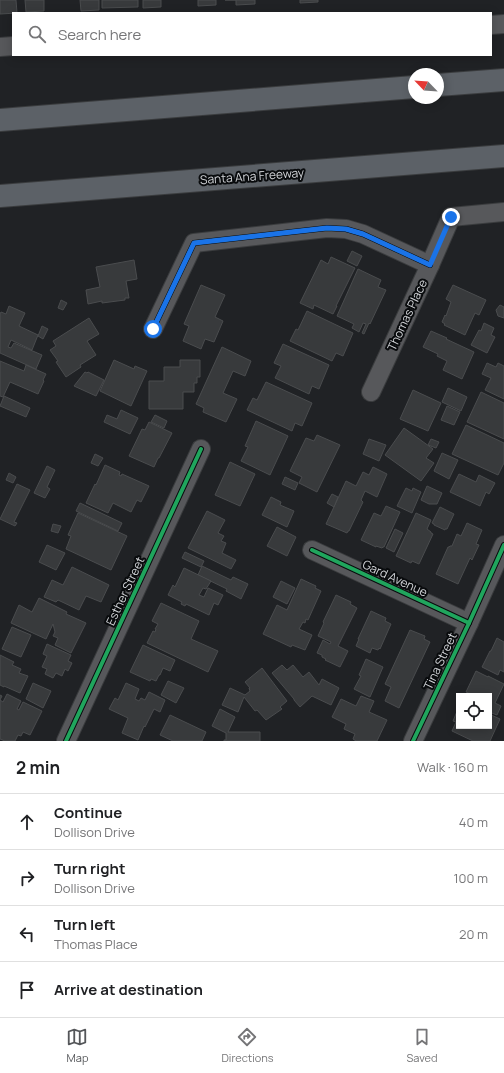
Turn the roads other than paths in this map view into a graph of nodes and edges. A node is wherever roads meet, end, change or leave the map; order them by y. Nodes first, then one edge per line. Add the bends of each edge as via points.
1 (504, 24) edge
2 (492, 25) edge
3 (0, 46) edge
4 (12, 46) edge
5 (504, 80) edge
6 (444, 85) edge
7 (408, 87) edge
8 (0, 120) edge
9 (504, 156) edge
10 (0, 196) edge
11 (504, 212) edge
12 (430, 265) junction
13 (153, 329) dead end
14 (371, 392) dead end
15 (201, 449) dead end
16 (504, 545) edge
17 (312, 550) dead end
18 (469, 623) junction
19 (66, 741) edge
20 (413, 741) edge

1 - 2 street
3 - 4 street
5 - 6 highway
7 - 8 highway
9 - 10 highway, Santa Ana Freeway
11 - 12 street, Thomas Place via 451,217
12 - 13 street via 363,234 346,229 327,228 194,243
12 - 14 street, Thomas Place
15 - 19 street, Esther Street
16 - 18 street, Tina Street
17 - 18 street, Gard Avenue
18 - 20 street, Tina Street

